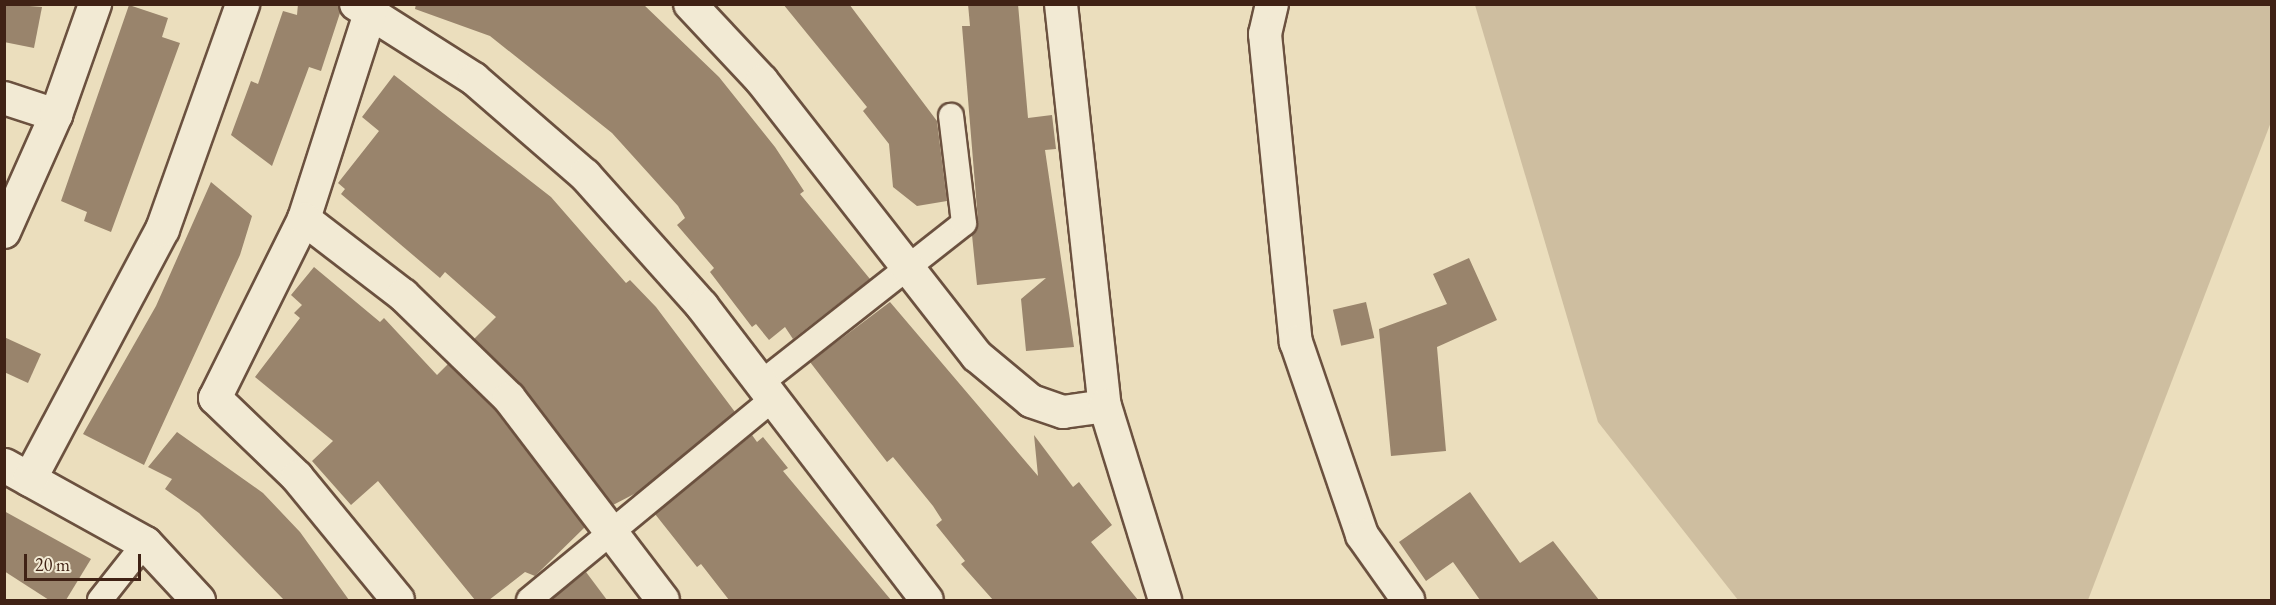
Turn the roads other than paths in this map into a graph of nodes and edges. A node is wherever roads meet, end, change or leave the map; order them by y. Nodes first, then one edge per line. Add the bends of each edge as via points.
1 (95, 4) edge
2 (242, 4) edge
3 (690, 4) edge
4 (1061, 4) edge
5 (1272, 4) edge
6 (366, 8) edge
7 (4, 98) edge
8 (56, 115) junction
9 (951, 116) dead end
10 (304, 219) junction
11 (4, 232) edge
12 (907, 266) junction
13 (767, 391) junction
14 (1105, 406) junction
15 (17, 472) edge
16 (611, 532) junction
17 (145, 543) junction
18 (100, 600) edge
19 (198, 600) edge
20 (398, 600) edge
21 (529, 600) edge
22 (663, 600) edge
23 (927, 600) edge
24 (1165, 600) edge
25 (1408, 600) edge

1 - 8 street
2 - 15 street via 162,229
3 - 12 street via 762,81
4 - 14 street
5 - 25 street via 1265,34 1296,342 1362,535
6 - 10 street
6 - 13 street via 474,79 585,175 702,306
7 - 8 street
8 - 11 street
9 - 12 street via 964,224
10 - 16 street via 403,295 509,398
10 - 20 street via 215,398 297,477
12 - 13 street
12 - 14 street via 977,356 1031,401 1063,412
13 - 16 street
13 - 23 street
14 - 24 street
15 - 17 street
16 - 21 street
16 - 22 street
17 - 18 street
17 - 19 street

